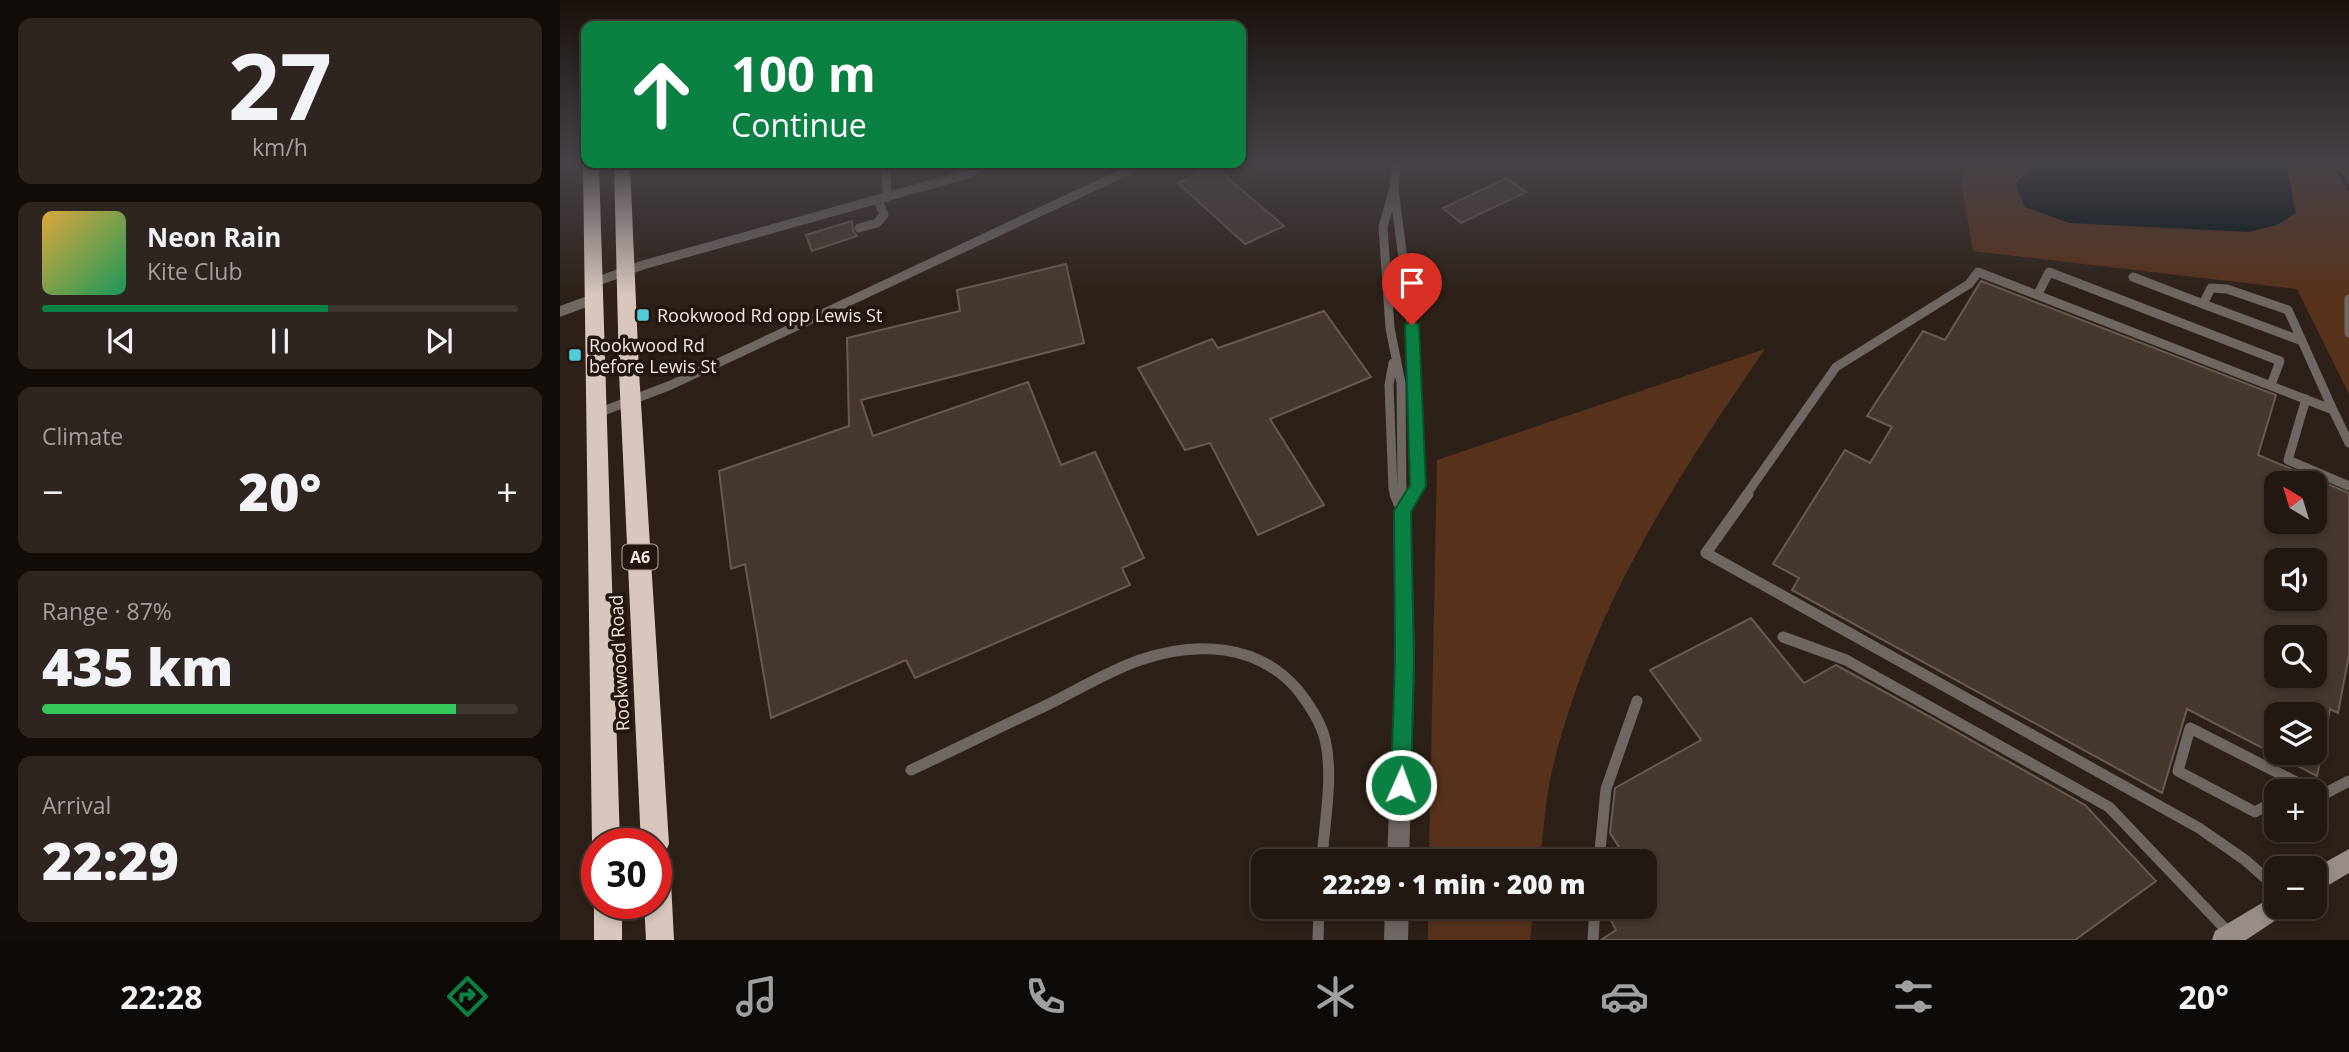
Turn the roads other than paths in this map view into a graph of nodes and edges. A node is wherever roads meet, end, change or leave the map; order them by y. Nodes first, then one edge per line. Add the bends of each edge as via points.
1 (592, 208) edge
2 (624, 208) edge
3 (850, 208) edge
4 (883, 208) edge
5 (1048, 208) edge
6 (1389, 208) edge
7 (1397, 208) edge
8 (859, 228) dead end
9 (627, 270) junction
10 (2133, 277) dead end
11 (595, 290) junction
12 (2038, 294) junction
13 (2349, 299) edge
14 (2203, 304) junction
15 (560, 312) edge
16 (2349, 333) edge
17 (2304, 342) junction
18 (2271, 385) junction
19 (2306, 399) junction
20 (632, 402) junction
21 (2333, 410) junction
22 (598, 413) junction
23 (2349, 443) edge
24 (2349, 486) edge
25 (1402, 511) junction
26 (1783, 637) dead end
27 (1637, 701) dead end
28 (911, 770) dead end
29 (2285, 779) edge
30 (2349, 781) edge
31 (2327, 792) edge
32 (2264, 808) edge
33 (607, 828) edge
34 (654, 828) edge
35 (1323, 849) edge
36 (1398, 849) edge
37 (1600, 849) edge
38 (2349, 860) edge
39 (2327, 874) edge
40 (2264, 877) edge
41 (2264, 914) edge
42 (608, 919) edge
43 (659, 919) edge
44 (1319, 919) edge
45 (1397, 919) edge
46 (1594, 919) edge
47 (2227, 938) edge
48 (608, 940) edge
49 (660, 940) edge
50 (1318, 940) edge
51 (1396, 940) edge
52 (1593, 940) edge

1 - 11 highway, A6
2 - 9 highway, A6
3 - 9 lane
4 - 8 lane via 877,223
5 - 20 lane
6 - 25 lane via 1383,227 1394,357 1390,386 1394,489
7 - 25 lane via 1415,345 1418,486
9 - 11 lane
9 - 20 highway, Rookwood Road / A6
10 - 14 lane
11 - 15 street
11 - 22 highway, Rookwood Road / A6
12 - 18 lane
12 - 18 lane via 2049,272 2280,361
12 - 40 lane via 1978,272 1969,284 1836,367 1706,553 2199,828
13 - 16 lane
14 - 17 lane
14 - 17 lane via 2211,288 2227,289 2288,310
17 - 21 lane
18 - 19 lane
19 - 21 lane
19 - 24 lane via 2288,460
20 - 22 lane
20 - 34 highway, Rookwood Road / A6
21 - 23 lane
22 - 33 highway, Rookwood Road / A6
25 - 36 street via 1405,659
26 - 47 lane via 1846,660 2109,807
27 - 37 lane via 1606,789
28 - 35 lane via 1140,660 1212,648 1237,651 1264,659 1283,673 1312,707 1322,729 1327,751
29 - 32 lane via 2190,728 2178,771 2255,813
30 - 31 lane
38 - 39 street
41 - 47 street
42 - 48 highway
43 - 49 highway
44 - 50 lane
45 - 51 street
46 - 52 lane

